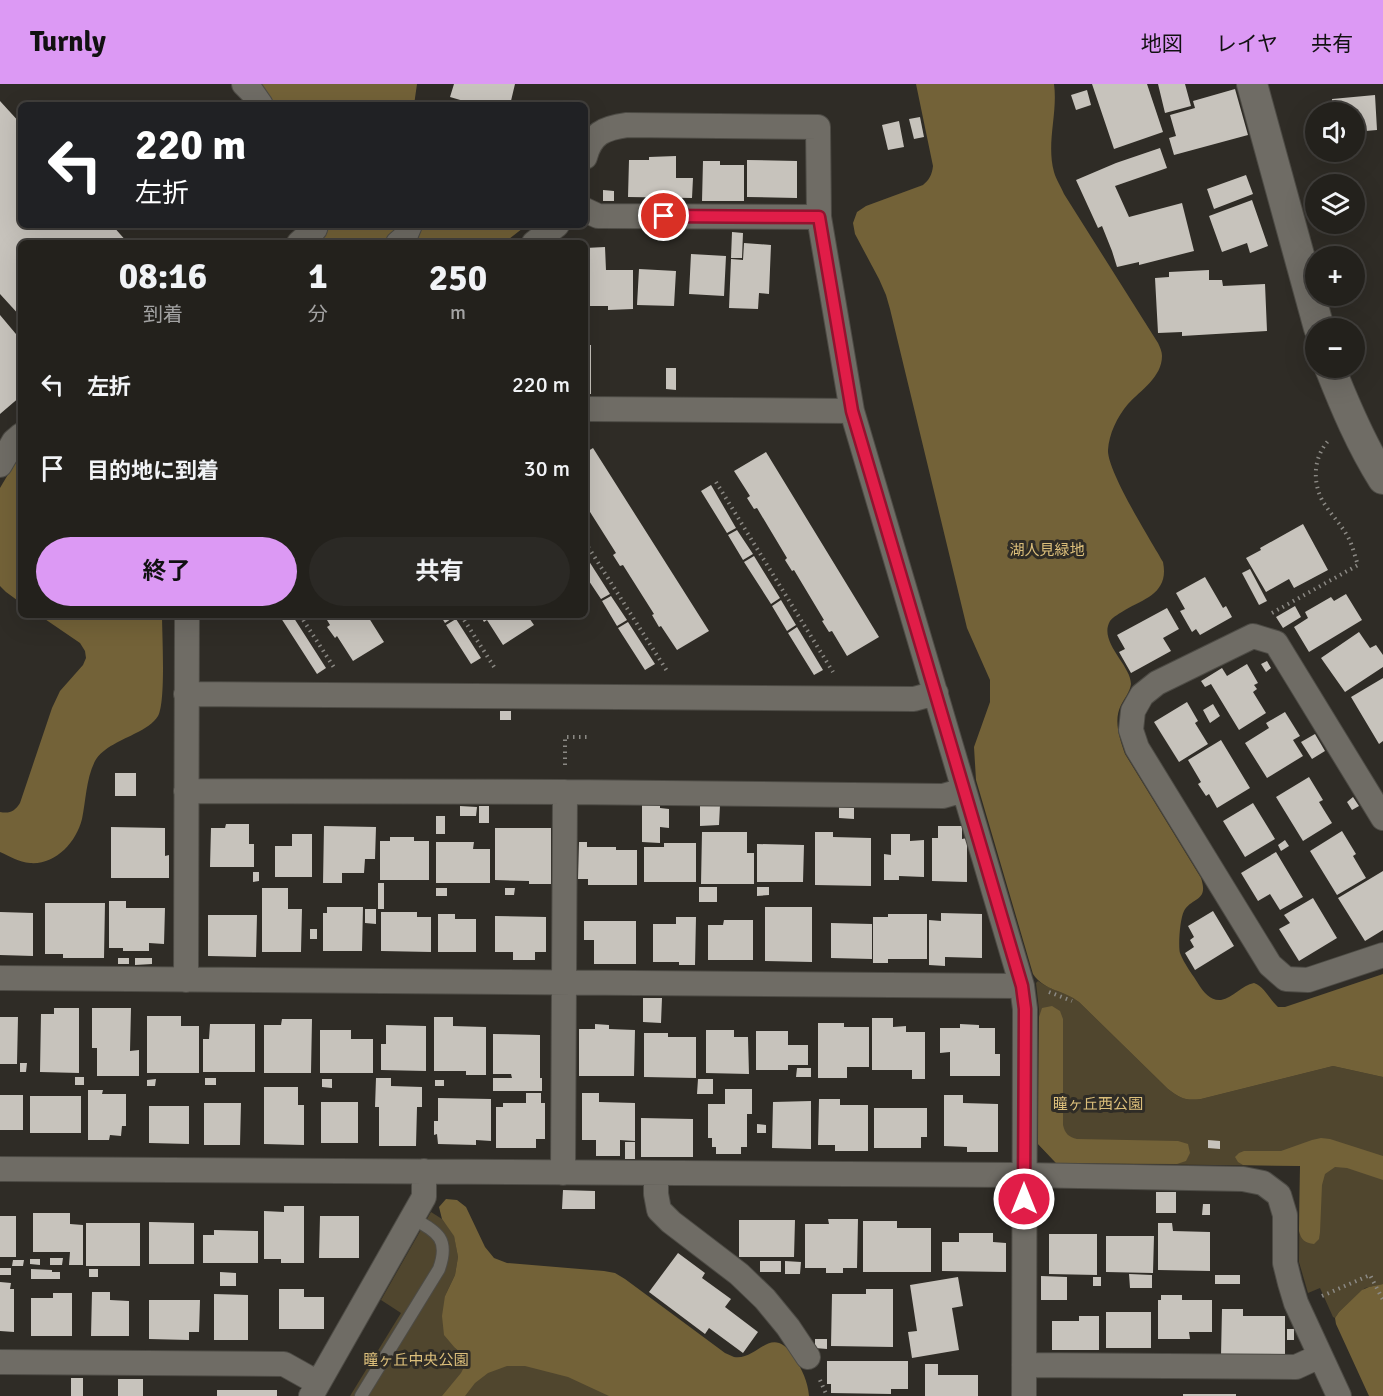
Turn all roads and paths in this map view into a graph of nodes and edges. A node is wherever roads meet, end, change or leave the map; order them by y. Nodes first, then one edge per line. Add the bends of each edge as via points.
1 (244, 84) edge
2 (1252, 84) edge
3 (259, 102) edge
4 (588, 148) edge
5 (588, 211) edge
6 (819, 217) junction
7 (315, 228) edge
8 (553, 228) edge
9 (302, 240) edge
10 (538, 240) edge
11 (1316, 318) edge
12 (1334, 378) edge
13 (588, 409) edge
14 (852, 411) junction
15 (1353, 422) junction
16 (18, 438) edge
17 (0, 465) edge
18 (1383, 479) edge
19 (717, 482) dead end
20 (588, 547) edge
21 (187, 618) edge
22 (302, 618) edge
23 (463, 618) edge
24 (1258, 638) junction
25 (936, 693) junction
26 (186, 694) junction
27 (340, 695) junction
28 (501, 696) junction
29 (672, 697) junction
30 (838, 699) junction
31 (589, 737) dead end
32 (565, 755) dead end
33 (964, 789) junction
34 (186, 791) junction
35 (565, 792) junction
36 (1383, 818) edge
37 (1383, 955) edge
38 (0, 978) edge
39 (186, 980) junction
40 (564, 982) junction
41 (1022, 986) junction
42 (0, 1169) edge
43 (424, 1171) junction
44 (563, 1173) junction
45 (656, 1173) junction
46 (1024, 1175) junction
47 (412, 1218) junction
48 (1323, 1296) dead end
49 (1383, 1300) edge
50 (1320, 1356) junction
51 (808, 1357) dead end
52 (0, 1362) edge
53 (1024, 1365) junction
54 (314, 1390) edge
55 (361, 1396) edge
56 (1024, 1396) edge
57 (1339, 1396) edge

1 - 3 street
2 - 11 street
4 - 6 street via 597,135 611,127 627,125 818,127
5 - 6 street via 598,216
6 - 14 street
7 - 9 street
8 - 10 street
12 - 15 street
13 - 14 street
14 - 25 street
15 - 18 street
15 - 24 path via 1335,433 1323,447 1316,463 1316,482 1322,500 1350,539 1358,566 1264,617
16 - 17 street
19 - 30 path via 838,681
20 - 29 path via 672,679
21 - 26 street
22 - 27 path via 340,677
23 - 28 path via 501,678
24 - 36 street via 1276,643
24 - 37 street via 1253,636 1157,683 1142,695 1133,711 1131,730 1137,748 1270,965 1286,979 1308,980
25 - 30 street via 914,699
25 - 33 street
26 - 27 street
26 - 34 street
27 - 28 street
28 - 29 street
29 - 30 street
31 - 32 path via 565,737
33 - 35 street via 943,796
33 - 41 street
34 - 35 street
34 - 39 street
35 - 40 street
38 - 39 street
39 - 40 street
40 - 41 street
40 - 44 street
41 - 46 street
42 - 43 street
43 - 44 street
43 - 47 street via 424,1197
44 - 45 street
45 - 46 street
45 - 51 street via 659,1210 765,1299
46 - 50 street via 1243,1179 1263,1183 1279,1196 1286,1215 1290,1283
46 - 53 street
47 - 54 street
47 - 55 lane via 432,1229 442,1241 444,1255
48 - 49 path via 1370,1275
50 - 53 street via 1296,1367
50 - 57 street
52 - 54 street via 284,1364
53 - 56 street

